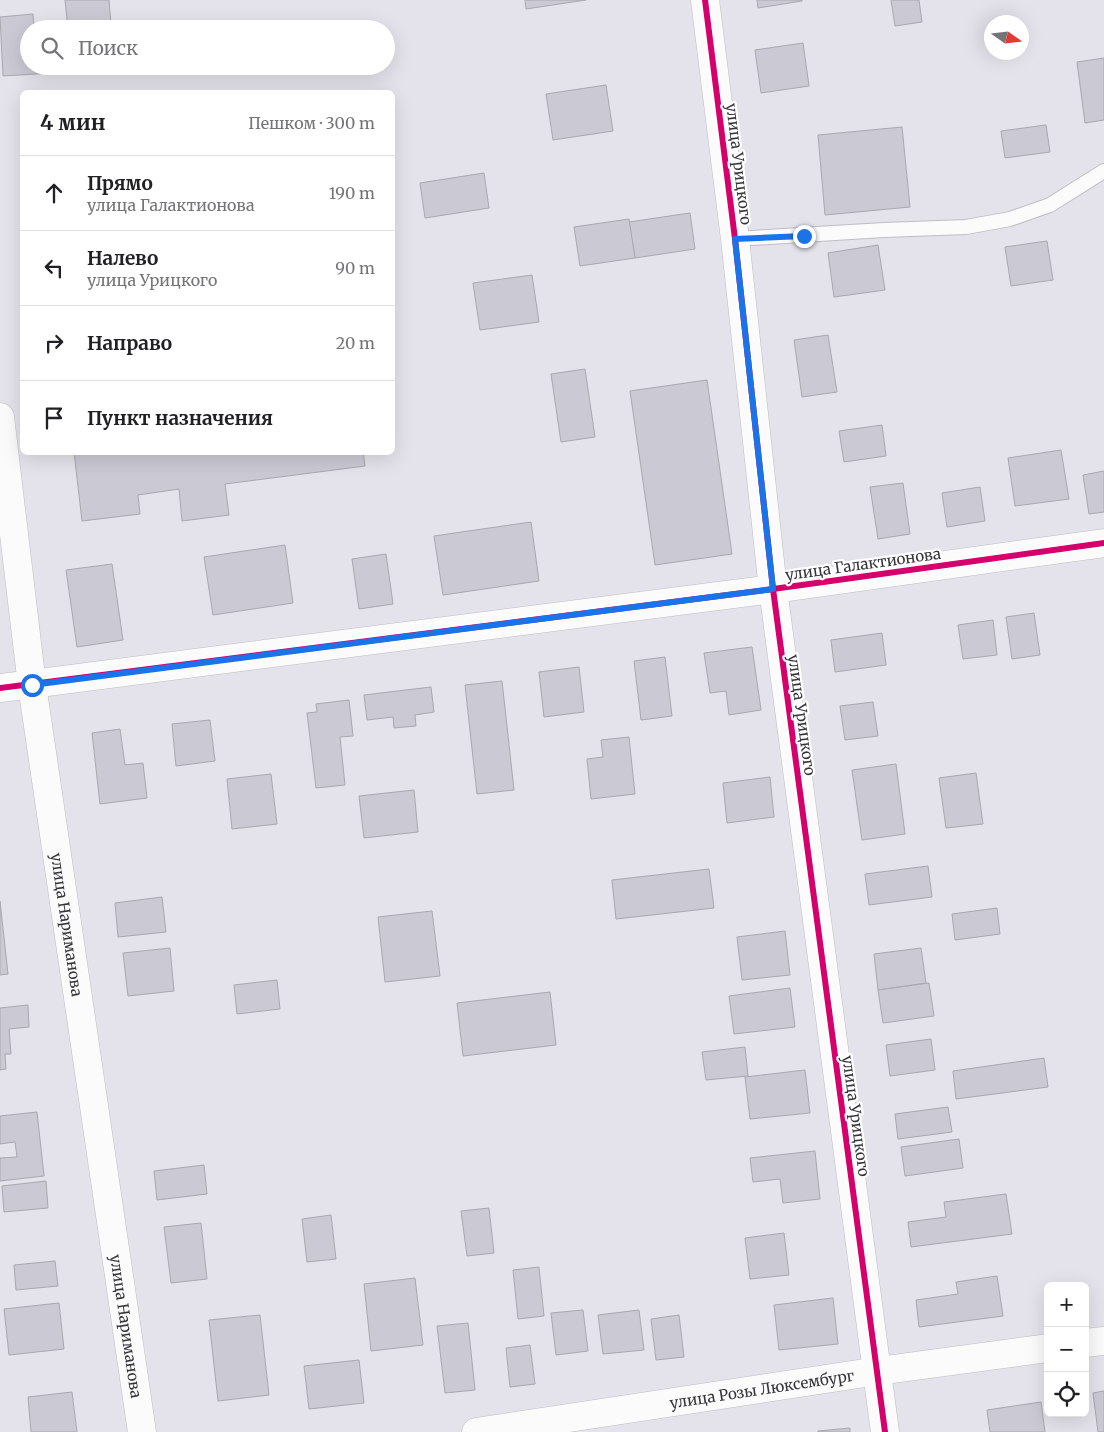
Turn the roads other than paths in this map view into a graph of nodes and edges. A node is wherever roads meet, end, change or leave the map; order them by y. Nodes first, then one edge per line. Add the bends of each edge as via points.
1 (705, 0) edge
2 (1104, 171) edge
3 (735, 239) junction
4 (0, 417) edge
5 (1104, 543) edge
6 (773, 589) junction
7 (32, 685) junction
8 (0, 688) edge
9 (1104, 1341) edge
10 (1089, 1343) edge
11 (1044, 1349) edge
12 (878, 1371) junction
13 (142, 1432) edge
14 (476, 1432) edge
15 (885, 1432) edge

1 - 3 street, улица Урицкого
2 - 3 lane via 1050,205 1010,220 966,228
3 - 6 street, улица Урицкого
4 - 7 street, улица Нариманова
5 - 6 street, улица Галактионова
6 - 7 street, улица Галактионова
6 - 12 street, улица Урицкого
7 - 8 street, улица Галактионова
7 - 13 street, улица Нариманова
9 - 10 street
11 - 12 street, улица Розы Люксембург
12 - 14 street, улица Розы Люксембург
12 - 15 street, улица Урицкого

